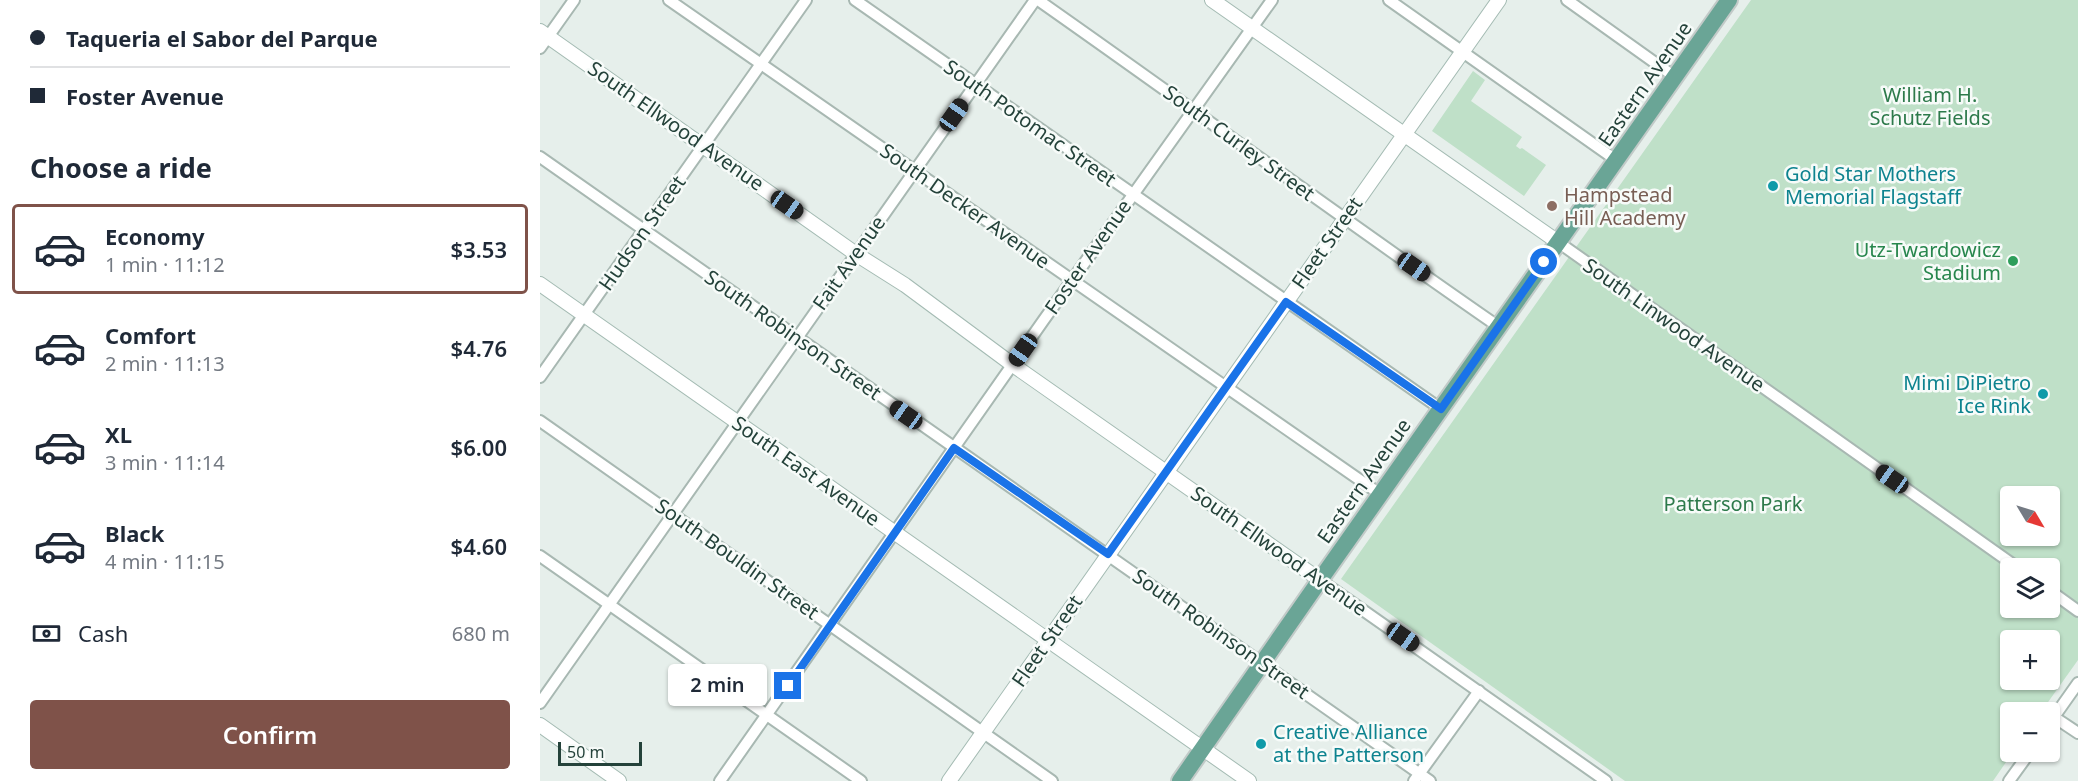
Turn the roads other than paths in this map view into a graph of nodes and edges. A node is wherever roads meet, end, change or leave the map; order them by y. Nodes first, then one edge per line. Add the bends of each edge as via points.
1 (574, 0) edge
2 (669, 0) edge
3 (806, 0) edge
4 (855, 0) edge
5 (1036, 0) edge
6 (1212, 0) edge
7 (1272, 0) edge
8 (1389, 0) edge
9 (1499, 0) edge
10 (1567, 0) edge
11 (1729, 0) edge
12 (1251, 28) junction
13 (544, 34) edge
14 (540, 48) edge
15 (1462, 51) junction
16 (761, 64) junction
17 (1675, 76) junction
18 (975, 85) junction
19 (1193, 109) junction
20 (1404, 134) junction
21 (703, 146) junction
22 (540, 157) edge
23 (1616, 160) junction
24 (914, 171) junction
25 (1133, 195) junction
26 (1344, 219) junction
27 (644, 230) junction
28 (1558, 242) junction
29 (856, 254) junction
30 (1072, 280) junction
31 (540, 284) edge
32 (1286, 302) junction
33 (584, 315) junction
34 (1499, 327) junction
35 (797, 338) junction
36 (1013, 365) junction
37 (540, 377) edge
38 (1226, 387) junction
39 (1441, 409) junction
40 (540, 421) edge
41 (737, 423) junction
42 (954, 448) junction
43 (1166, 472) junction
44 (1380, 494) junction
45 (673, 514) junction
46 (894, 533) junction
47 (1108, 554) junction
48 (540, 556) edge
49 (2004, 558) edge
50 (1320, 580) junction
51 (2060, 598) edge
52 (609, 605) junction
53 (2078, 611) edge
54 (830, 625) junction
55 (1048, 640) junction
56 (1263, 663) junction
57 (2078, 682) edge
58 (1479, 691) junction
59 (540, 703) edge
60 (2060, 708) edge
61 (766, 716) junction
62 (2060, 724) edge
63 (540, 725) edge
64 (983, 732) junction
65 (2078, 734) edge
66 (1203, 749) junction
67 (2023, 762) edge
68 (1417, 777) edge
69 (619, 781) edge
70 (720, 781) edge
71 (861, 781) edge
72 (948, 781) edge
73 (1052, 781) edge
74 (1180, 781) edge
75 (1249, 781) edge
76 (1430, 781) edge
77 (1606, 781) edge
78 (2009, 781) edge

1 - 13 street
2 - 16 street, South Decker Avenue
3 - 16 street, Hudson Street
4 - 18 street, South Potomac Street
5 - 18 street, Fait Avenue
5 - 19 street, South Curley Street
6 - 12 street, South Linwood Avenue
7 - 12 street, Foster Avenue
8 - 15 street
9 - 15 street, Fleet Street
10 - 17 street
11 - 17 main road, Eastern Avenue
12 - 19 street, Foster Avenue
12 - 20 street, South Linwood Avenue
13 - 14 street
13 - 21 street, South Ellwood Avenue
15 - 20 street, Fleet Street
15 - 23 street
16 - 21 street, Hudson Street
16 - 24 street, South Decker Avenue
17 - 23 main road, Eastern Avenue
18 - 24 street, Fait Avenue
18 - 25 street, South Potomac Street
19 - 25 street, Foster Avenue
19 - 26 street, South Curley Street
20 - 26 street, Fleet Street
20 - 28 street, South Linwood Avenue
21 - 27 street, Hudson Street
21 - 29 street, South Ellwood Avenue
22 - 27 street, South Robinson Street
23 - 28 main road, Eastern Avenue
24 - 29 street, Fait Avenue
24 - 30 street, South Decker Avenue
25 - 30 street, Foster Avenue
25 - 32 street, South Potomac Street
26 - 32 street, Fleet Street
26 - 34 street, South Curley Street
27 - 33 street, Hudson Street
27 - 35 street, South Robinson Street
28 - 34 main road, Eastern Avenue
28 - 49 street, South Linwood Avenue
29 - 35 street, Fait Avenue
29 - 36 street, South Ellwood Avenue
30 - 36 street, Foster Avenue
30 - 38 street, South Decker Avenue
31 - 33 street, South East Avenue
32 - 38 street, Fleet Street
32 - 39 street, South Potomac Street
33 - 37 street, Hudson Street
33 - 41 street, South East Avenue
34 - 39 main road, Eastern Avenue
35 - 41 street, Fait Avenue
35 - 42 street, South Robinson Street
36 - 42 street, Foster Avenue
36 - 43 street, South Ellwood Avenue
38 - 43 street, Fleet Street
38 - 44 street, South Decker Avenue
39 - 44 main road, Eastern Avenue
40 - 45 street, South Bouldin Street
41 - 45 street, Fait Avenue
41 - 46 street, South East Avenue
42 - 46 street, Foster Avenue
42 - 47 street, South Robinson Street
43 - 47 street, Fleet Street
43 - 50 street, South Ellwood Avenue
44 - 50 main road, Eastern Avenue
45 - 52 street, Fait Avenue
45 - 54 street, South Bouldin Street
46 - 54 street, Foster Avenue
46 - 55 street, South East Avenue
47 - 55 street, Fleet Street
47 - 56 street, South Robinson Street
48 - 52 street
50 - 56 main road, Eastern Avenue
50 - 58 street, South Ellwood Avenue
51 - 53 street
52 - 59 street, Fait Avenue
52 - 61 street
54 - 61 street, Foster Avenue
54 - 64 street, South Bouldin Street
55 - 64 street, Fleet Street
55 - 66 street, South East Avenue
56 - 66 main road, Eastern Avenue
56 - 68 street, South Robinson Street
57 - 60 street
58 - 68 street
58 - 77 street, South Ellwood Avenue
61 - 70 street, Foster Avenue
61 - 71 street
62 - 65 street
63 - 69 street
64 - 72 street, Fleet Street
64 - 73 street, South Bouldin Street
66 - 74 main road, Eastern Avenue
66 - 75 street, South East Avenue
67 - 78 street
68 - 76 street, South Robinson Street

